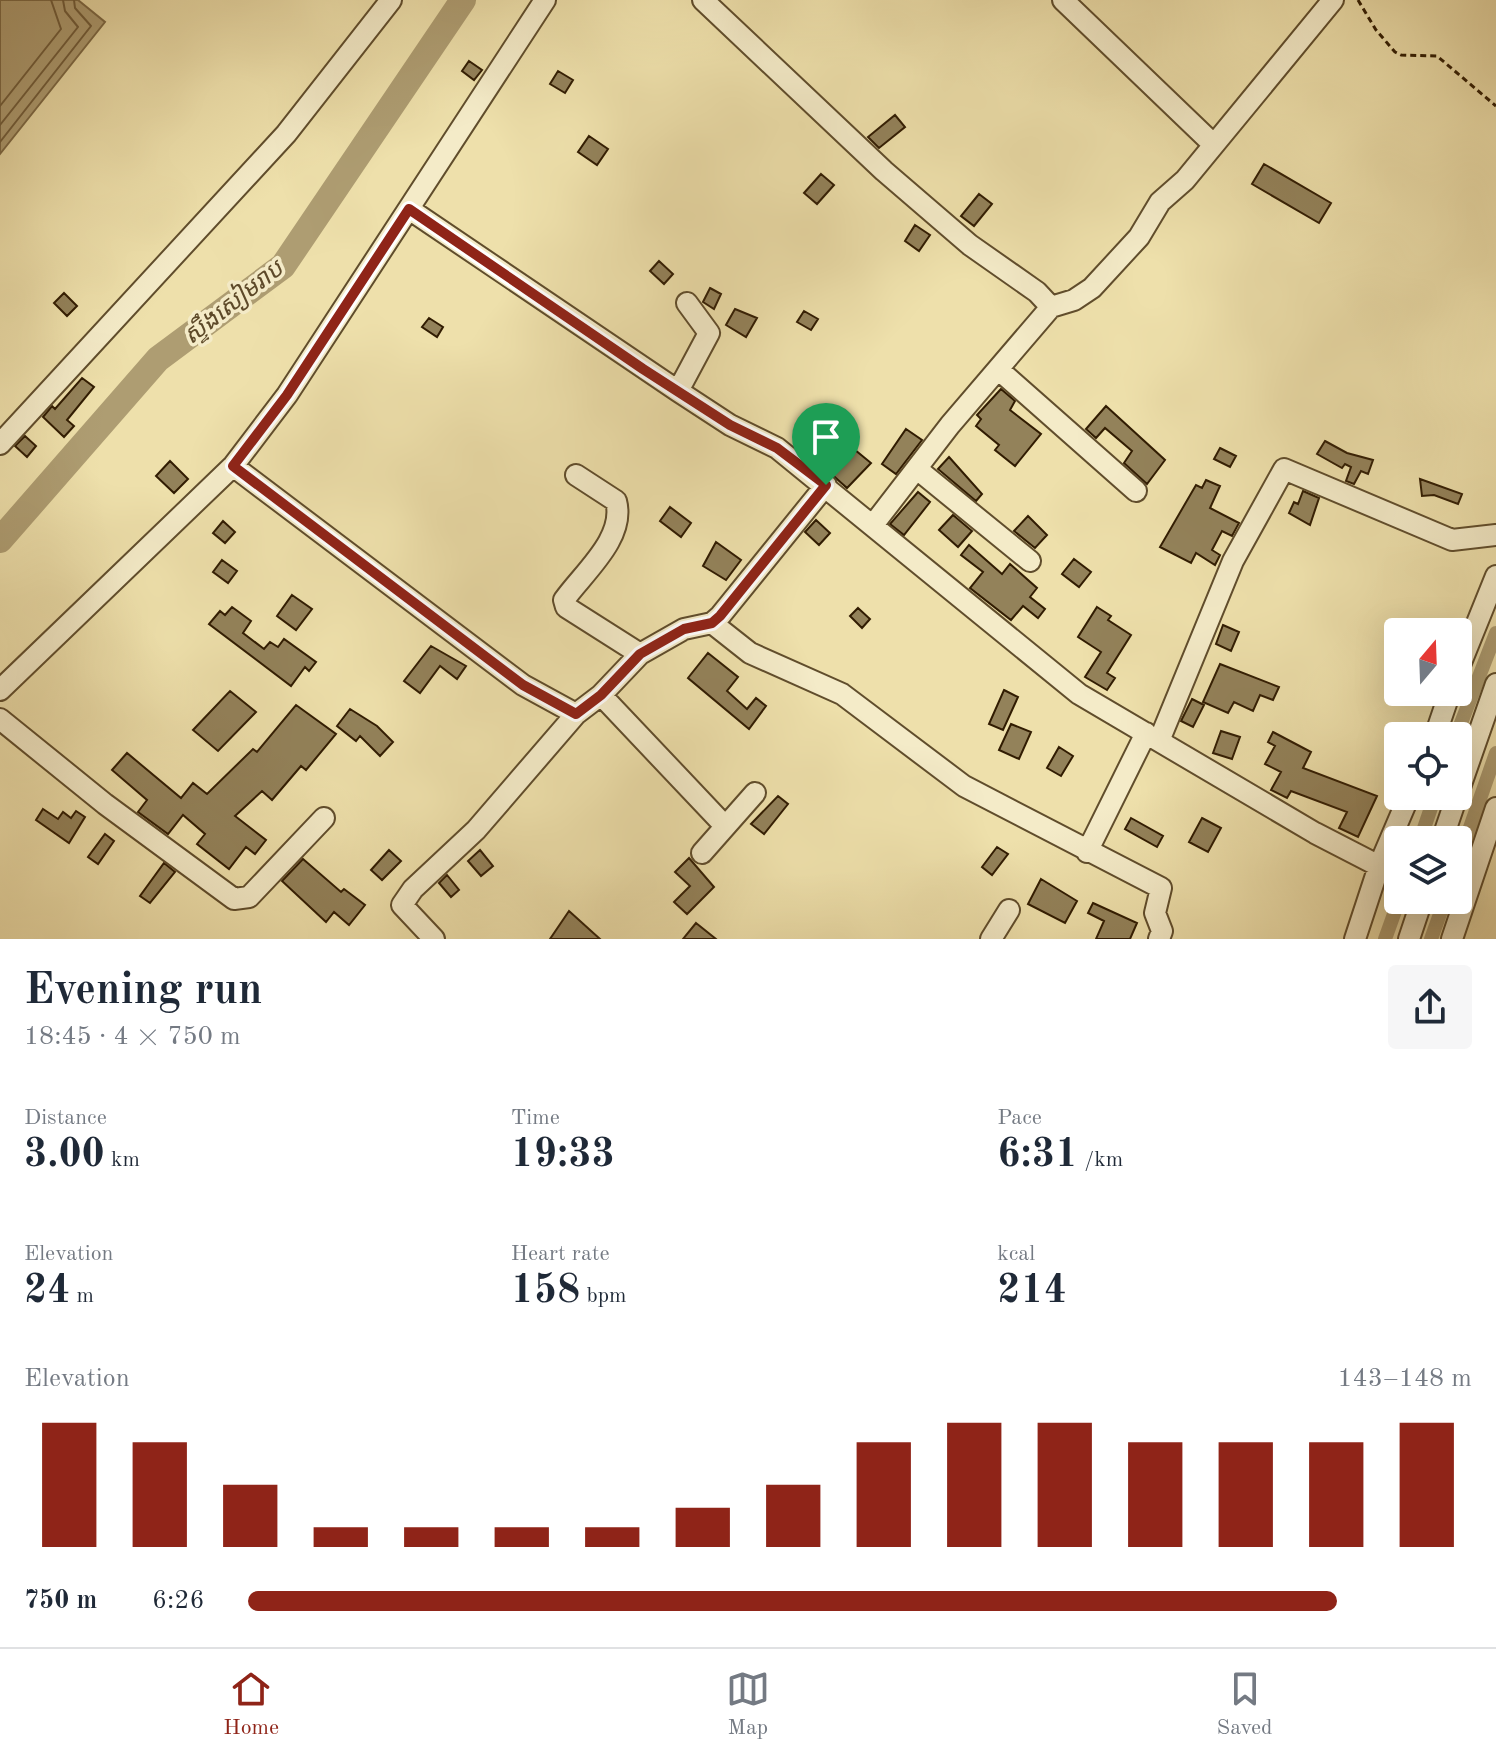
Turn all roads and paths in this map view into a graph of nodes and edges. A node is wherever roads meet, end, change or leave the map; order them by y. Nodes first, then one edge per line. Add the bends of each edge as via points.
1 (391, 0) edge
2 (545, 0) edge
3 (703, 0) edge
4 (1063, 0) edge
5 (1333, 0) edge
6 (1358, 0) edge
7 (1496, 106) edge
8 (1213, 144) junction
9 (409, 209) junction
10 (687, 303) dead end
11 (1051, 307) junction
12 (999, 370) junction
13 (678, 391) junction
14 (0, 444) edge
15 (233, 466) junction
16 (917, 469) junction
17 (576, 475) dead end
18 (826, 485) junction
19 (1136, 491) dead end
20 (873, 525) junction
21 (1496, 535) edge
22 (1030, 561) dead end
23 (1496, 576) edge
24 (712, 623) junction
25 (1472, 635) edge
26 (640, 654) junction
27 (1496, 684) edge
28 (0, 690) edge
29 (601, 695) junction
30 (576, 714) junction
31 (0, 719) edge
32 (1152, 737) junction
33 (1472, 754) edge
34 (755, 793) dead end
35 (1496, 808) edge
36 (1403, 810) edge
37 (324, 818) dead end
38 (724, 825) junction
39 (1087, 852) junction
40 (702, 853) dead end
41 (1379, 866) junction
42 (1009, 910) dead end
43 (1417, 914) edge
44 (434, 939) edge
45 (991, 939) edge
46 (1159, 939) edge
47 (1355, 939) edge
48 (1409, 939) edge
49 (1453, 939) edge

1 - 14 street via 286,134
2 - 9 street
3 - 11 street via 884,171
4 - 8 street
5 - 8 street
6 - 7 path via 1395,52 1437,56
8 - 11 street via 1100,280 1074,300
9 - 13 street
9 - 15 street via 287,395
10 - 13 street via 709,333
11 - 12 street
12 - 16 street
12 - 19 street
13 - 18 street via 777,448
15 - 28 street
15 - 30 street via 523,685
16 - 20 street
16 - 22 street
17 - 26 street via 616,501 619,511 614,533 564,600 566,607
18 - 20 street
18 - 24 street
20 - 32 street via 1079,694
21 - 32 street via 1452,540 1284,469 1222,585
23 - 25 street
24 - 26 street via 684,629
24 - 39 street via 750,653 842,694 964,786
26 - 29 street
27 - 33 street
29 - 30 street
29 - 38 street
30 - 44 street via 476,830 404,899 404,911
31 - 37 street via 234,899 249,897
32 - 39 street
32 - 41 street
34 - 38 street
35 - 49 street
36 - 41 street
38 - 40 street
39 - 46 street via 1161,888 1155,913 1162,931
41 - 47 street
42 - 45 street
43 - 48 street

